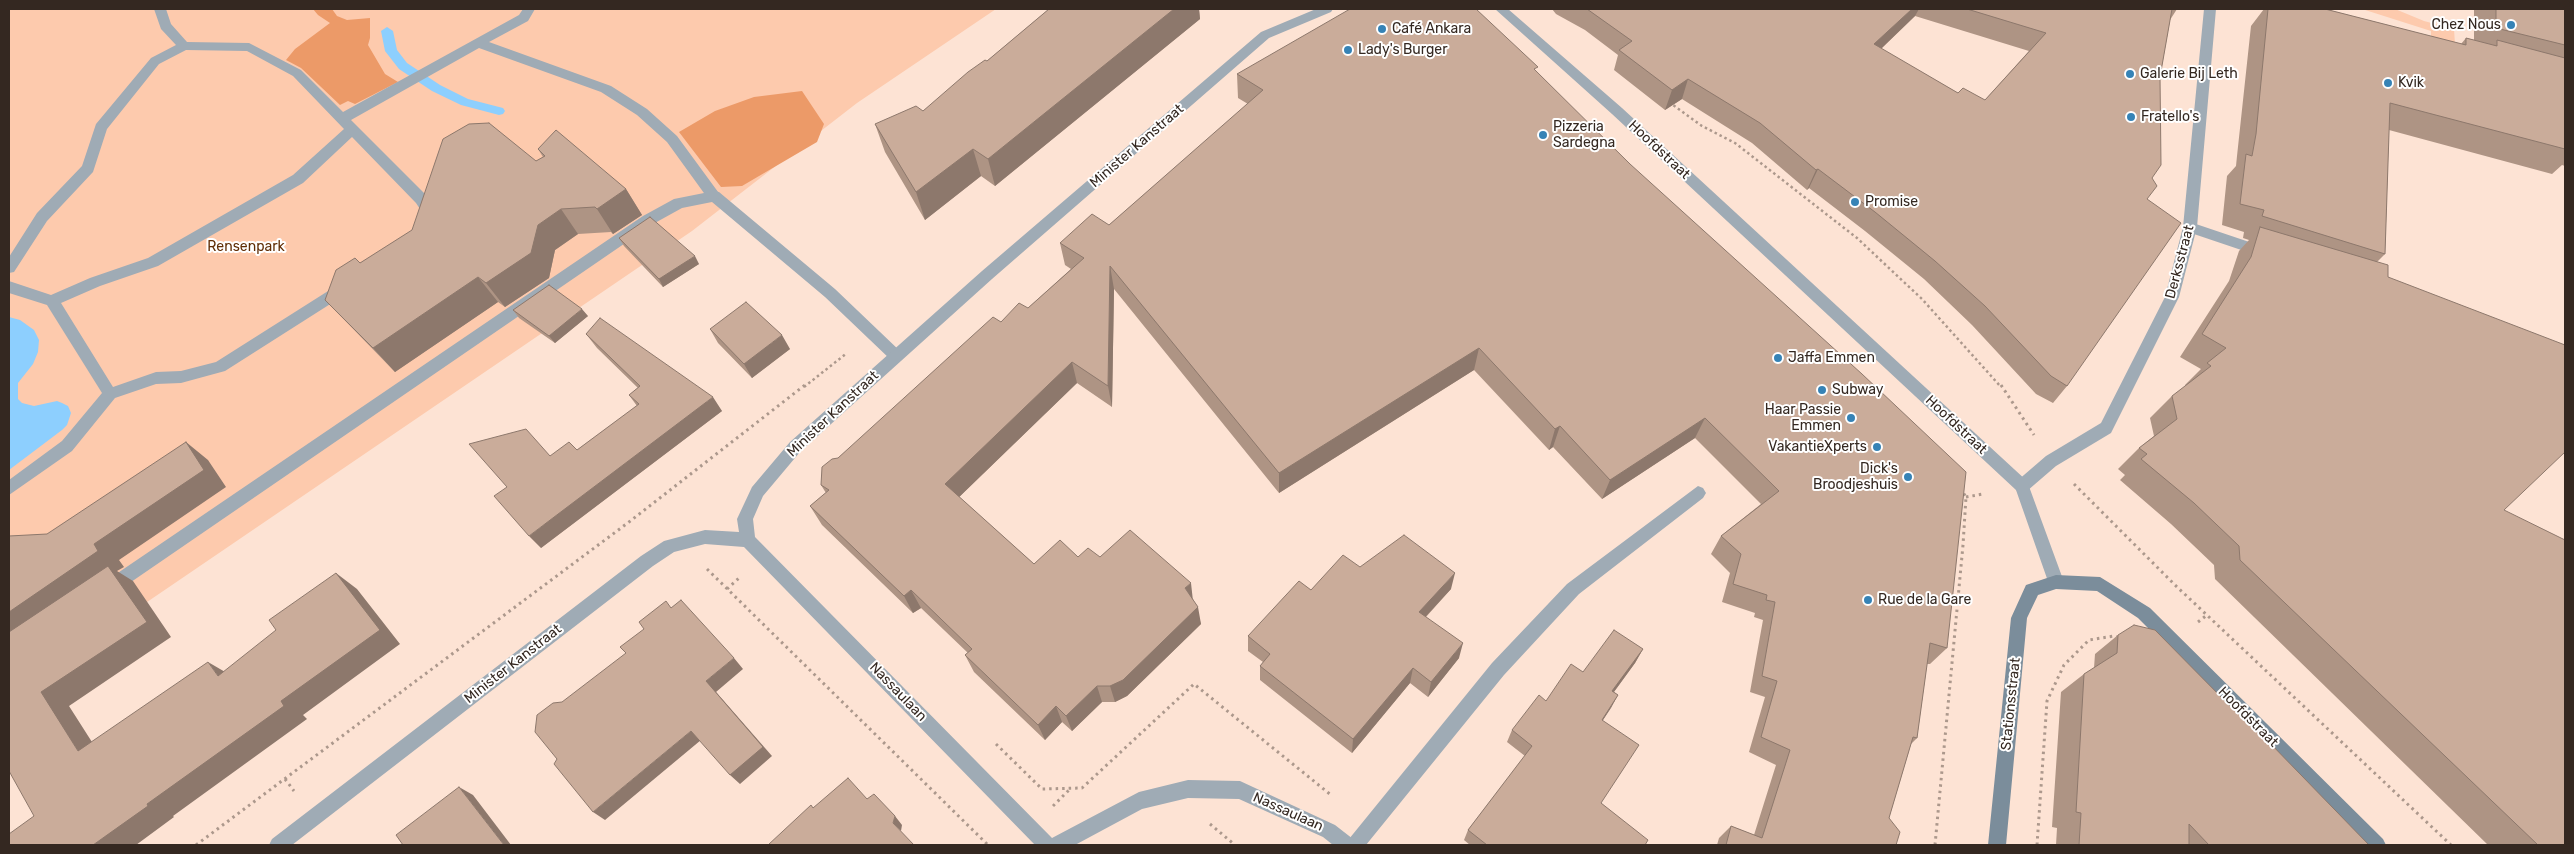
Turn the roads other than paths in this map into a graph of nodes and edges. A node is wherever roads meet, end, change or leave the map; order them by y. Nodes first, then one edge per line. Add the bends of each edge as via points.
1 (160, 9) edge
2 (528, 9) edge
3 (1327, 9) edge
4 (1501, 9) edge
5 (2210, 9) edge
6 (478, 43) junction
7 (184, 46) junction
8 (347, 124) junction
9 (714, 196) junction
10 (2190, 227) junction
11 (426, 231) edge
12 (2277, 256) edge
13 (9, 268) edge
14 (350, 284) edge
15 (9, 288) edge
16 (52, 301) junction
17 (896, 356) junction
18 (110, 394) junction
19 (2022, 486) junction
20 (9, 488) edge
21 (1698, 493) dead end
22 (748, 540) junction
23 (2056, 582) junction
24 (99, 595) edge
25 (278, 845) edge
26 (1047, 845) edge
27 (1057, 845) edge
28 (1347, 845) edge
29 (1355, 845) edge
30 (1997, 845) edge
31 (2377, 845) edge

1 - 7 street via 165,26
2 - 6 street via 524,18
3 - 17 street, Minister Kanstraat via 1266,35
4 - 19 street, Hoofdstraat via 1617,111
5 - 10 street, Derksstraat
6 - 8 street via 398,88
6 - 9 street via 606,89 642,112 672,139
7 - 8 street via 249,47 297,73
7 - 13 street via 155,61 101,127 88,168 42,217
8 - 11 street via 421,199 433,218
8 - 16 street via 298,179 153,262
9 - 17 street via 830,293
9 - 24 street via 679,203 648,220
10 - 12 street
10 - 19 street, Derksstraat via 2172,297 2106,428 2051,461
14 - 18 street via 220,367 181,377 156,378
15 - 16 street
16 - 18 street
17 - 22 street, Minister Kanstraat via 795,447 757,492 745,520
18 - 20 street via 67,446
19 - 23 street, Hoofdstraat
21 - 29 street via 1573,589 1498,669
22 - 25 street, Minister Kanstraat via 705,537 670,546
22 - 26 street, Nassaulaan
23 - 30 main road, Stationsstraat via 2032,590 2019,618
23 - 31 main road, Hoofdstraat via 2100,584 2144,613
27 - 28 street, Nassaulaan via 1139,801 1188,789 1240,790 1329,831

